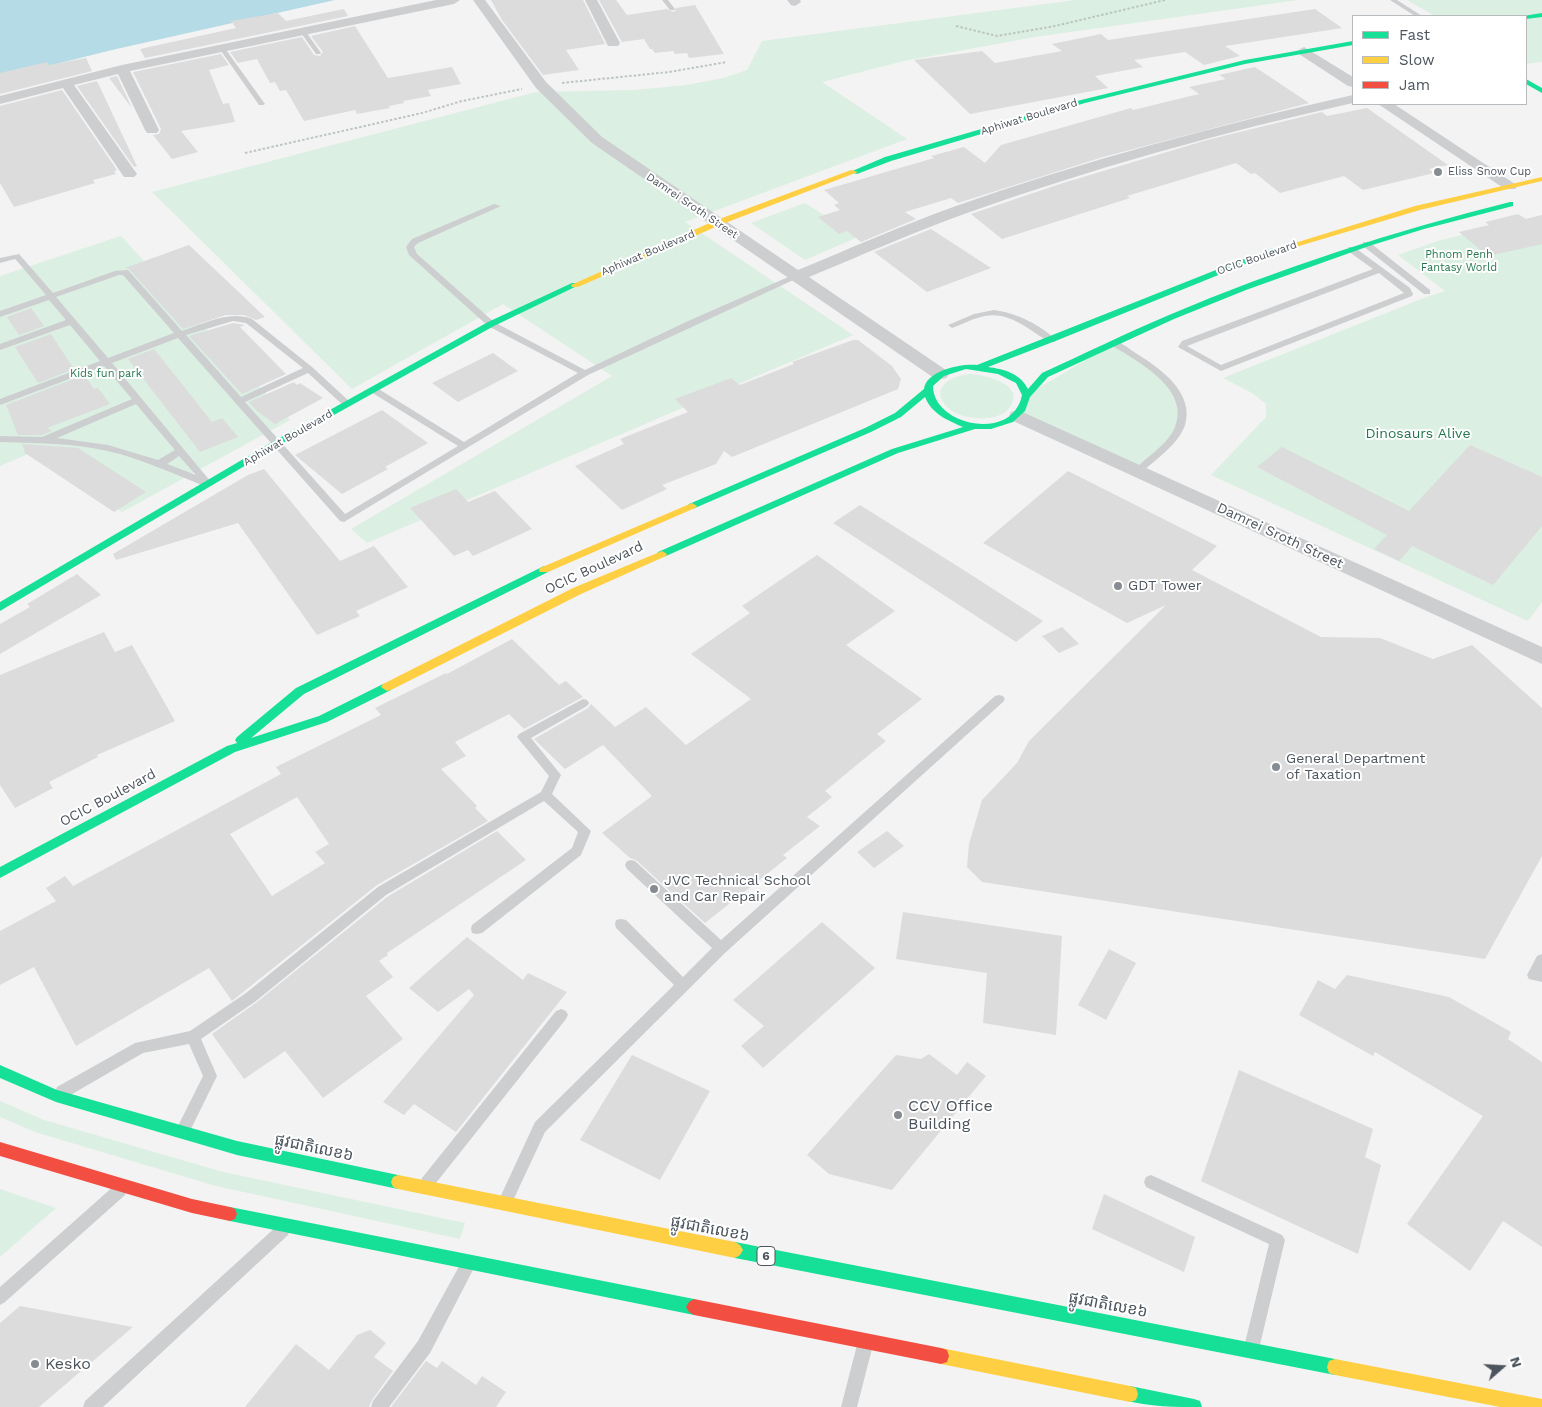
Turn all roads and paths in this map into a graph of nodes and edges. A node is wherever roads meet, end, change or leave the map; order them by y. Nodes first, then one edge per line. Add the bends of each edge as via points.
1 (454, 0) edge
2 (479, 0) edge
3 (591, 0) edge
4 (665, 0) edge
5 (1165, 0) edge
6 (1393, 0) edge
7 (672, 9) dead end
8 (1417, 15) edge
9 (1542, 15) edge
10 (1527, 17) edge
11 (956, 26) dead end
12 (302, 30) junction
13 (1352, 42) edge
14 (613, 43) dead end
15 (222, 48) junction
16 (1304, 51) junction
17 (318, 53) dead end
18 (727, 62) dead end
19 (122, 69) junction
20 (1352, 82) edge
21 (1527, 82) edge
22 (66, 83) junction
23 (541, 85) junction
24 (1542, 91) edge
25 (1352, 99) edge
26 (0, 100) edge
27 (261, 104) dead end
28 (1387, 105) edge
29 (152, 130) dead end
30 (245, 153) dead end
31 (129, 174) dead end
32 (1542, 178) edge
33 (1510, 186) junction
34 (1520, 202) dead end
35 (497, 206) dead end
36 (717, 223) junction
37 (1366, 244) junction
38 (1351, 249) junction
39 (0, 261) edge
40 (1379, 270) junction
41 (798, 276) junction
42 (1427, 292) dead end
43 (51, 296) junction
44 (0, 314) edge
45 (72, 321) junction
46 (491, 324) junction
47 (952, 325) dead end
48 (180, 334) junction
49 (1052, 340) junction
50 (1114, 343) junction
51 (0, 347) edge
52 (106, 362) junction
53 (981, 366) junction
54 (309, 369) junction
55 (585, 373) junction
56 (940, 374) junction
57 (374, 390) junction
58 (927, 391) junction
59 (1027, 395) junction
60 (138, 400) junction
61 (240, 401) junction
62 (0, 402) edge
63 (347, 404) junction
64 (1018, 416) junction
65 (975, 426) junction
66 (0, 439) edge
67 (42, 440) junction
68 (277, 443) junction
69 (464, 446) junction
70 (180, 451) junction
71 (159, 464) junction
72 (1138, 471) junction
73 (208, 484) junction
74 (0, 607) edge
75 (1542, 656) edge
76 (1000, 699) dead end
77 (583, 704) dead end
78 (230, 749) junction
79 (545, 795) junction
80 (630, 865) dead end
81 (0, 873) edge
82 (621, 924) dead end
83 (477, 928) dead end
84 (721, 948) junction
85 (1542, 960) edge
86 (1542, 976) edge
87 (683, 985) junction
88 (561, 1015) dead end
89 (192, 1037) junction
90 (0, 1071) edge
91 (56, 1096) junction
92 (181, 1134) junction
93 (0, 1149) edge
94 (1151, 1182) dead end
95 (126, 1186) junction
96 (423, 1188) junction
97 (504, 1206) junction
98 (287, 1225) junction
99 (469, 1262) junction
100 (0, 1297) edge
101 (866, 1341) junction
102 (1251, 1350) junction
103 (1121, 1400) edge
104 (92, 1407) edge
105 (379, 1407) edge
106 (849, 1407) edge
107 (1194, 1407) edge
108 (1542, 1407) edge

1 - 12 street
2 - 23 street, Damrei Sroth Street
3 - 14 street
4 - 7 lane
5 - 11 path via 997,36
6 - 8 lane
9 - 10 main road
12 - 15 street
12 - 17 lane
13 - 16 main road, Aphiwat Boulevard
15 - 19 street
15 - 27 lane
16 - 20 street
16 - 36 main road, Aphiwat Boulevard via 1074,104 888,159
18 - 23 path via 669,72
19 - 22 street
19 - 29 street
21 - 24 main road
22 - 26 street
22 - 31 street
23 - 30 path
23 - 36 street, Damrei Sroth Street via 597,140
25 - 41 street via 1135,154 961,210
28 - 33 street
32 - 33 main road, OCIC Boulevard
33 - 49 main road, OCIC Boulevard via 1380,218 1287,247 1216,271
34 - 37 main road, OCIC Boulevard
35 - 46 lane via 415,241 410,247 422,265
36 - 41 street, Damrei Sroth Street
36 - 46 main road, Aphiwat Boulevard
37 - 38 main road, OCIC Boulevard
37 - 42 lane
38 - 40 lane
38 - 50 main road, OCIC Boulevard via 1243,288
39 - 43 lane via 16,256
40 - 40 lane via 1409,294 1221,368 1182,347 1185,343
41 - 55 lane
41 - 56 street, Damrei Sroth Street
43 - 44 lane
43 - 45 lane
43 - 48 lane via 125,272
45 - 51 lane
45 - 52 lane
46 - 55 lane
46 - 57 main road, Aphiwat Boulevard
47 - 49 lane via 997,312 1011,315
48 - 52 lane
48 - 54 lane via 242,318
48 - 61 lane
49 - 53 main road, OCIC Boulevard
50 - 59 main road, OCIC Boulevard via 1045,375
50 - 72 lane via 1164,377 1183,409 1180,426
52 - 60 lane
52 - 62 lane
53 - 56 main road via 952,369
53 - 59 main road via 1012,376
54 - 61 lane
54 - 63 lane
55 - 69 lane
56 - 58 main road via 933,379
57 - 63 main road, Aphiwat Boulevard
57 - 69 lane
58 - 65 main road via 929,403 940,414 955,422
58 - 78 main road, OCIC Boulevard via 898,415 868,430 546,569 300,691
59 - 64 main road via 1026,406
60 - 67 lane
60 - 70 lane
61 - 68 lane
63 - 68 main road, Aphiwat Boulevard
64 - 65 main road via 991,426
64 - 72 street, Damrei Sroth Street
65 - 78 main road, OCIC Boulevard via 895,451 577,591 323,719
66 - 67 lane
67 - 71 lane via 93,445
68 - 69 lane via 344,519
68 - 73 main road, Aphiwat Boulevard
70 - 71 lane
70 - 73 lane
71 - 73 lane
72 - 75 street, Damrei Sroth Street
73 - 74 main road, Aphiwat Boulevard
76 - 84 lane
77 - 79 lane via 523,737 555,775
78 - 81 main road, OCIC Boulevard
79 - 83 lane via 585,831 577,851
79 - 89 lane via 382,891 251,997
80 - 84 lane
82 - 87 lane
84 - 87 lane
85 - 86 lane via 1534,975
87 - 97 lane via 540,1127
88 - 96 lane
89 - 91 lane via 140,1047
89 - 92 lane via 210,1076
90 - 91 main road, ផ្លូវជាតិលេខ៦ / 6
91 - 92 main road, ផ្លូវជាតិលេខ៦ / 6
92 - 96 main road, ផ្លូវជាតិលេខ៦ / 6
93 - 95 main road
94 - 102 lane via 1277,1240
95 - 98 main road via 192,1206
95 - 100 lane
96 - 97 main road, ផ្លូវជាតិលេខ៦ / 6
97 - 102 main road, ផ្លូវជាតិលេខ៦ / 6
98 - 99 main road
98 - 104 lane
99 - 101 main road
99 - 105 lane via 424,1347
101 - 103 main road
101 - 106 lane
102 - 108 main road, ផ្លូវជាតិលេខ៦ / 6
103 - 107 main road

